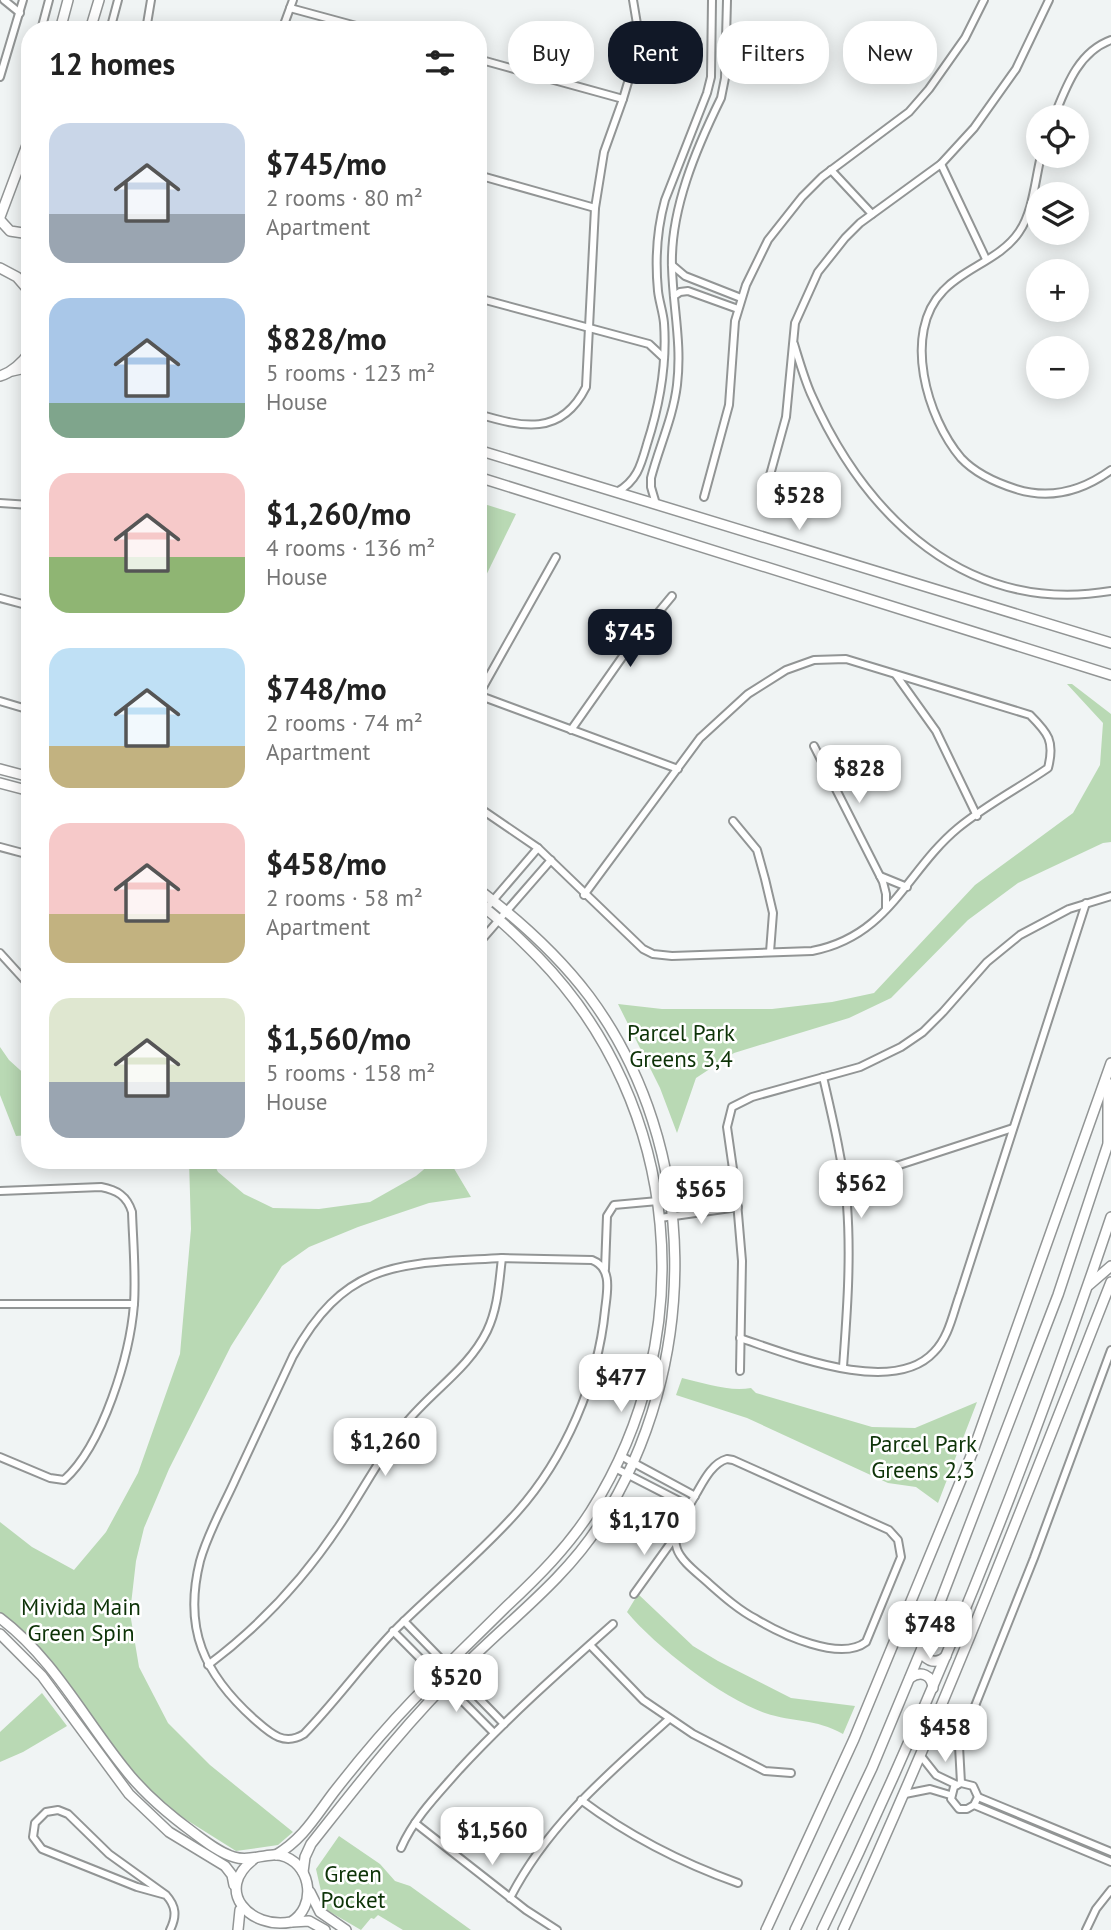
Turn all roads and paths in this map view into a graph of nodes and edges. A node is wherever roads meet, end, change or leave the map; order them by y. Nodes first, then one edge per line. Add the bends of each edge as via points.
1 (4, 0) edge
2 (23, 0) edge
3 (49, 0) edge
4 (68, 0) edge
5 (99, 0) edge
6 (118, 0) edge
7 (151, 0) edge
8 (293, 0) edge
9 (633, 0) edge
10 (712, 0) edge
11 (727, 0) edge
12 (984, 0) edge
13 (1049, 0) edge
14 (290, 8) junction
15 (20, 13) junction
16 (43, 21) edge
17 (62, 21) edge
18 (93, 21) edge
19 (112, 21) edge
20 (148, 21) edge
21 (285, 21) edge
22 (338, 21) edge
23 (1111, 40) edge
24 (487, 61) edge
25 (0, 77) edge
26 (623, 99) junction
27 (1059, 105) edge
28 (692, 129) junction
29 (706, 134) junction
30 (21, 162) edge
31 (941, 164) junction
32 (1038, 168) edge
33 (831, 170) junction
34 (487, 178) edge
35 (595, 208) junction
36 (872, 214) junction
37 (0, 219) edge
38 (21, 233) edge
39 (986, 259) junction
40 (671, 265) junction
41 (0, 268) edge
42 (21, 282) edge
43 (674, 296) junction
44 (741, 298) junction
45 (487, 300) edge
46 (738, 309) junction
47 (591, 329) junction
48 (793, 341) junction
49 (664, 358) junction
50 (21, 363) edge
51 (21, 370) edge
52 (4, 375) edge
53 (487, 417) edge
54 (645, 450) junction
55 (487, 453) edge
56 (659, 455) junction
57 (1111, 470) edge
58 (487, 480) edge
59 (617, 492) junction
60 (704, 497) dead end
61 (0, 503) edge
62 (21, 504) edge
63 (656, 504) junction
64 (762, 504) dead end
65 (555, 557) dead end
66 (1111, 591) edge
67 (672, 596) dead end
68 (0, 598) edge
69 (21, 604) edge
70 (1111, 643) edge
71 (895, 674) junction
72 (1111, 675) edge
73 (487, 680) edge
74 (487, 699) edge
75 (0, 701) edge
76 (21, 707) edge
77 (571, 730) junction
78 (814, 746) dead end
79 (0, 769) edge
80 (678, 769) junction
81 (21, 775) edge
82 (0, 783) edge
83 (21, 789) edge
84 (487, 813) edge
85 (977, 816) junction
86 (733, 821) dead end
87 (0, 847) edge
88 (538, 848) junction
89 (21, 853) edge
90 (551, 860) junction
91 (879, 876) junction
92 (907, 887) junction
93 (584, 895) junction
94 (487, 896) edge
95 (1111, 896) edge
96 (493, 900) junction
97 (487, 903) edge
98 (1086, 903) junction
99 (487, 910) edge
100 (886, 910) junction
101 (506, 911) junction
102 (499, 920) junction
103 (487, 934) edge
104 (770, 952) junction
105 (0, 953) edge
106 (21, 976) edge
107 (1111, 1063) edge
108 (1108, 1074) junction
109 (824, 1077) junction
110 (1013, 1128) junction
111 (1110, 1140) edge
112 (844, 1183) junction
113 (736, 1190) junction
114 (0, 1191) edge
115 (670, 1199) junction
116 (658, 1201) junction
117 (738, 1207) junction
118 (672, 1216) junction
119 (1111, 1217) edge
120 (660, 1218) junction
121 (502, 1258) junction
122 (1111, 1266) edge
123 (605, 1269) junction
124 (1111, 1282) edge
125 (1088, 1286) junction
126 (0, 1304) edge
127 (134, 1304) junction
128 (740, 1338) junction
129 (1111, 1350) edge
130 (843, 1367) junction
131 (740, 1371) dead end
132 (621, 1456) junction
133 (0, 1457) edge
134 (633, 1462) junction
135 (615, 1468) junction
136 (627, 1474) junction
137 (695, 1496) junction
138 (689, 1506) junction
139 (676, 1537) junction
140 (634, 1594) dead end
141 (0, 1618) edge
142 (404, 1621) junction
143 (612, 1624) dead end
144 (393, 1632) junction
145 (0, 1634) edge
146 (590, 1645) junction
147 (922, 1646) junction
148 (946, 1656) junction
149 (208, 1665) junction
150 (447, 1665) junction
151 (456, 1674) junction
152 (437, 1676) junction
153 (909, 1679) junction
154 (446, 1684) junction
155 (933, 1688) junction
156 (669, 1719) junction
157 (504, 1724) junction
158 (494, 1733) junction
159 (922, 1756) junction
160 (791, 1773) dead end
161 (959, 1784) junction
162 (905, 1794) junction
163 (950, 1795) junction
164 (978, 1797) junction
165 (581, 1800) junction
166 (974, 1805) junction
167 (415, 1823) junction
168 (401, 1848) dead end
169 (1111, 1852) edge
170 (276, 1854) junction
171 (254, 1859) junction
172 (1111, 1862) edge
173 (303, 1872) junction
174 (307, 1883) junction
175 (738, 1883) dead end
176 (1111, 1890) edge
177 (166, 1895) junction
178 (235, 1896) junction
179 (510, 1898) junction
180 (240, 1909) junction
181 (290, 1923) junction
182 (279, 1927) junction
183 (170, 1930) edge
184 (238, 1930) edge
185 (261, 1930) edge
186 (325, 1930) edge
187 (346, 1930) edge
188 (557, 1930) edge
189 (766, 1930) edge
190 (795, 1930) edge
191 (822, 1930) edge
192 (843, 1930) edge
193 (1086, 1930) edge

1 - 15 street
2 - 15 street
3 - 16 street
4 - 17 street
5 - 18 street
6 - 19 street
7 - 20 street
8 - 14 street
9 - 26 street via 640,42
10 - 28 street via 711,77
11 - 29 street via 725,78
12 - 33 street via 959,48 909,112
13 - 31 street via 1016,69 974,128
14 - 21 street
14 - 22 street
15 - 25 street
23 - 27 street via 1088,52
24 - 26 street
26 - 35 street via 604,152
28 - 29 street
28 - 49 street via 665,200 658,236
29 - 40 street via 677,211
30 - 37 street
31 - 36 street
31 - 39 street
32 - 39 street via 1019,232
33 - 36 street
33 - 44 street via 768,240
34 - 35 street
35 - 47 street
36 - 48 street via 818,272 800,307
37 - 38 street via 10,231
39 - 57 street via 943,290 921,335 920,359 940,427 962,459 993,482 1030,493 1069,492 1092,484
40 - 43 street
40 - 44 street via 685,276
41 - 42 street
43 - 46 street via 688,291
43 - 56 street via 677,386
44 - 46 street
45 - 47 street
46 - 60 street via 729,405
47 - 49 street via 649,344
47 - 53 street via 586,387 572,408 537,425
48 - 64 street via 786,417
48 - 66 street via 811,393 835,441 865,486 935,555 973,576 1015,590
49 - 54 street via 657,414
50 - 52 street
51 - 52 street
54 - 56 street
54 - 59 street via 638,474
55 - 59 street
56 - 63 street via 651,478
58 - 72 street
59 - 63 street
61 - 62 street
63 - 70 street
65 - 73 street
67 - 77 street
68 - 69 street
71 - 80 street via 846,659 814,660 786,670 748,694 700,738
71 - 85 street via 936,731
71 - 85 street via 1030,715 1047,732 1052,752 1048,768
74 - 77 street
75 - 76 street
77 - 80 street
78 - 91 street
79 - 81 street
80 - 93 street
82 - 83 street
84 - 88 street
85 - 92 street via 957,828
86 - 104 street via 757,850 773,913
87 - 89 street
88 - 90 street
88 - 96 street
90 - 93 street
90 - 101 street
91 - 92 street
91 - 100 street
92 - 100 street
93 - 104 street via 653,954
94 - 96 street
95 - 98 street
96 - 97 street
96 - 101 street
98 - 109 street via 1006,945 943,1013 901,1047 860,1067
98 - 110 street
99 - 102 street
100 - 104 street via 848,941 833,947
101 - 102 street
101 - 115 street via 573,976 617,1041 650,1112
102 - 103 street
102 - 116 street via 555,975 597,1034 628,1094
105 - 106 street
107 - 108 street
108 - 111 street
108 - 189 street via 973,1451 854,1739
109 - 112 street
109 - 113 street via 732,1107 727,1127
110 - 112 street
110 - 130 street via 938,1348 902,1370
111 - 147 street via 1038,1347
112 - 130 street via 848,1275
113 - 115 street
113 - 117 street
114 - 127 street via 101,1187 123,1196 132,1212
115 - 116 street
115 - 118 street
116 - 120 street
116 - 123 street via 620,1203 609,1209
117 - 118 street
117 - 128 street via 743,1261
118 - 120 street
118 - 134 street via 675,1293 668,1350 655,1406
119 - 125 street
120 - 132 street via 659,1327 644,1396
121 - 123 street via 592,1260
121 - 149 street via 496,1308 474,1352 405,1424 303,1576 255,1627
121 - 149 street via 412,1263 380,1271 349,1287 315,1321 293,1356 200,1561 196,1623
122 - 125 street
123 - 142 street via 606,1299 598,1352 554,1461 512,1518
124 - 159 street
125 - 148 street
126 - 127 street
127 - 133 street via 122,1368 78,1468 64,1480
128 - 130 street
128 - 131 street
129 - 161 street via 960,1746
132 - 134 street
132 - 135 street
134 - 136 street
134 - 137 street
135 - 136 street
135 - 150 street via 561,1552
136 - 138 street
136 - 151 street via 600,1524 568,1565
137 - 138 street
137 - 139 street via 715,1465 733,1460 889,1530 898,1540 901,1557 866,1642 848,1650 818,1646 755,1619 682,1557
138 - 139 street
139 - 140 street
141 - 171 street via 54,1671 146,1794 222,1852
142 - 144 street
142 - 150 street
143 - 146 street
144 - 149 street via 308,1730 294,1739 269,1732 229,1695
144 - 152 street
145 - 178 street via 42,1676 142,1808 169,1832 229,1871
146 - 156 street via 629,1687
146 - 157 street
147 - 148 street via 928,1660 938,1662
147 - 153 street
148 - 155 street
150 - 151 street
150 - 152 street
151 - 154 street
151 - 157 street
152 - 154 street
152 - 170 street via 366,1752 299,1839
153 - 155 street via 923,1674
153 - 190 street
154 - 158 street
154 - 173 street via 397,1735 311,1844
155 - 191 street
156 - 160 street via 752,1766
156 - 165 street
157 - 158 street
158 - 167 street
159 - 161 street via 936,1775
159 - 162 street
161 - 163 street
161 - 164 street via 973,1786
162 - 163 street via 930,1789
162 - 192 street
163 - 166 street via 959,1809
164 - 166 street
164 - 169 street
165 - 175 street via 659,1849
165 - 179 street via 538,1851
166 - 172 street
167 - 168 street
167 - 179 street
170 - 171 street
170 - 173 street
171 - 178 street via 239,1875
173 - 174 street
174 - 181 street via 305,1906
174 - 187 street via 320,1912
176 - 193 street
177 - 177 street via 109,1854 68,1814 47,1812 35,1823 33,1837 42,1849
177 - 183 street via 175,1911
178 - 180 street
179 - 188 street
180 - 182 street via 256,1924
180 - 184 street
181 - 182 street
181 - 186 street via 309,1921
182 - 185 street

